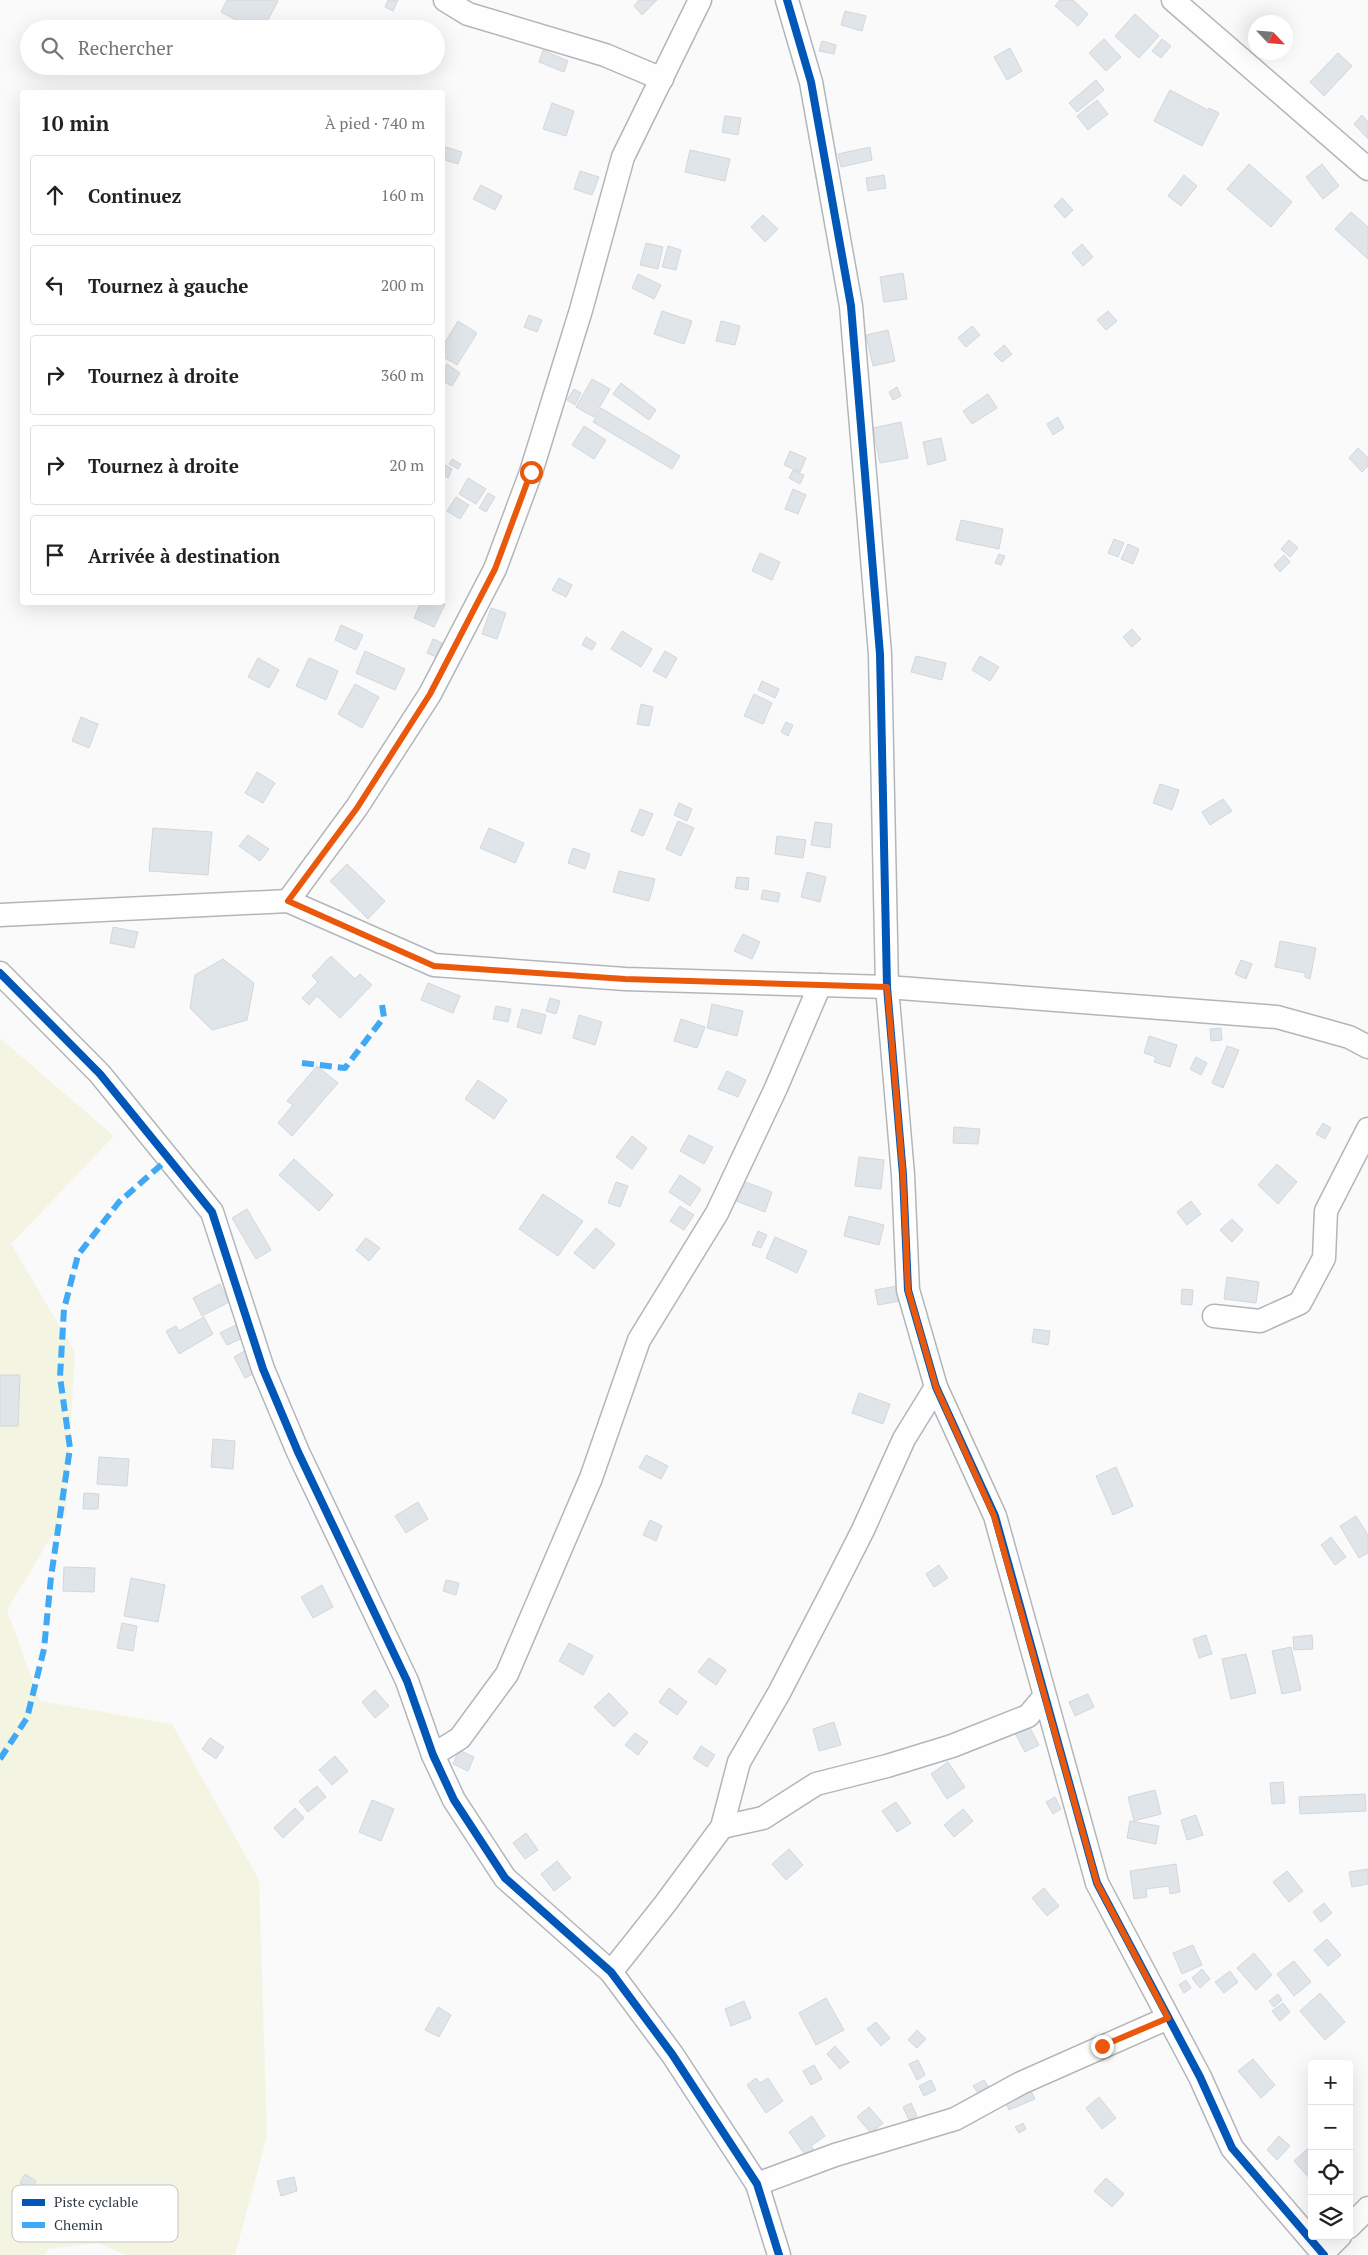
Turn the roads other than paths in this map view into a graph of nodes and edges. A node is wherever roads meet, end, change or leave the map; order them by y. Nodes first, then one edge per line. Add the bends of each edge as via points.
1 (445, 0) edge
2 (700, 0) edge
3 (787, 0) edge
4 (1173, 0) edge
5 (662, 79) junction
6 (1368, 169) edge
7 (288, 901) junction
8 (0, 914) edge
9 (0, 973) edge
10 (820, 985) junction
11 (887, 987) junction
12 (1368, 1047) edge
13 (1368, 1129) edge
14 (1214, 1316) dead end
15 (936, 1387) junction
16 (1044, 1697) junction
17 (432, 1755) junction
18 (722, 1827) junction
19 (611, 1972) junction
20 (1168, 2018) junction
21 (757, 2184) junction
22 (1368, 2208) edge
23 (1353, 2222) edge
24 (1336, 2240) edge
25 (1323, 2254) edge
26 (779, 2255) edge

1 - 5 street via 468,14 605,55
2 - 5 street
3 - 11 street via 811,82 851,306 880,654
4 - 6 street
5 - 7 street via 623,157 531,472 495,569 430,694 357,808
7 - 8 street
7 - 10 street via 434,966 625,979
9 - 17 street via 100,1074 212,1212 263,1369 298,1452 407,1680
10 - 11 street
10 - 17 street via 717,1213 639,1340 591,1478 507,1674 460,1738
11 - 12 street via 1277,1017 1349,1037
11 - 15 street via 903,1175 908,1290
13 - 14 street via 1326,1211 1324,1258 1300,1303 1260,1321
15 - 16 street via 994,1516
15 - 18 street via 904,1439 831,1593 739,1762
16 - 18 street via 1028,1716 952,1746 816,1784 763,1818
16 - 20 street via 1097,1883
17 - 19 street via 454,1800 505,1878
18 - 19 street
19 - 21 street via 672,2054
20 - 21 street via 1020,2083 954,2118
20 - 25 street via 1200,2077 1232,2148
21 - 26 street
22 - 23 street
24 - 25 street

